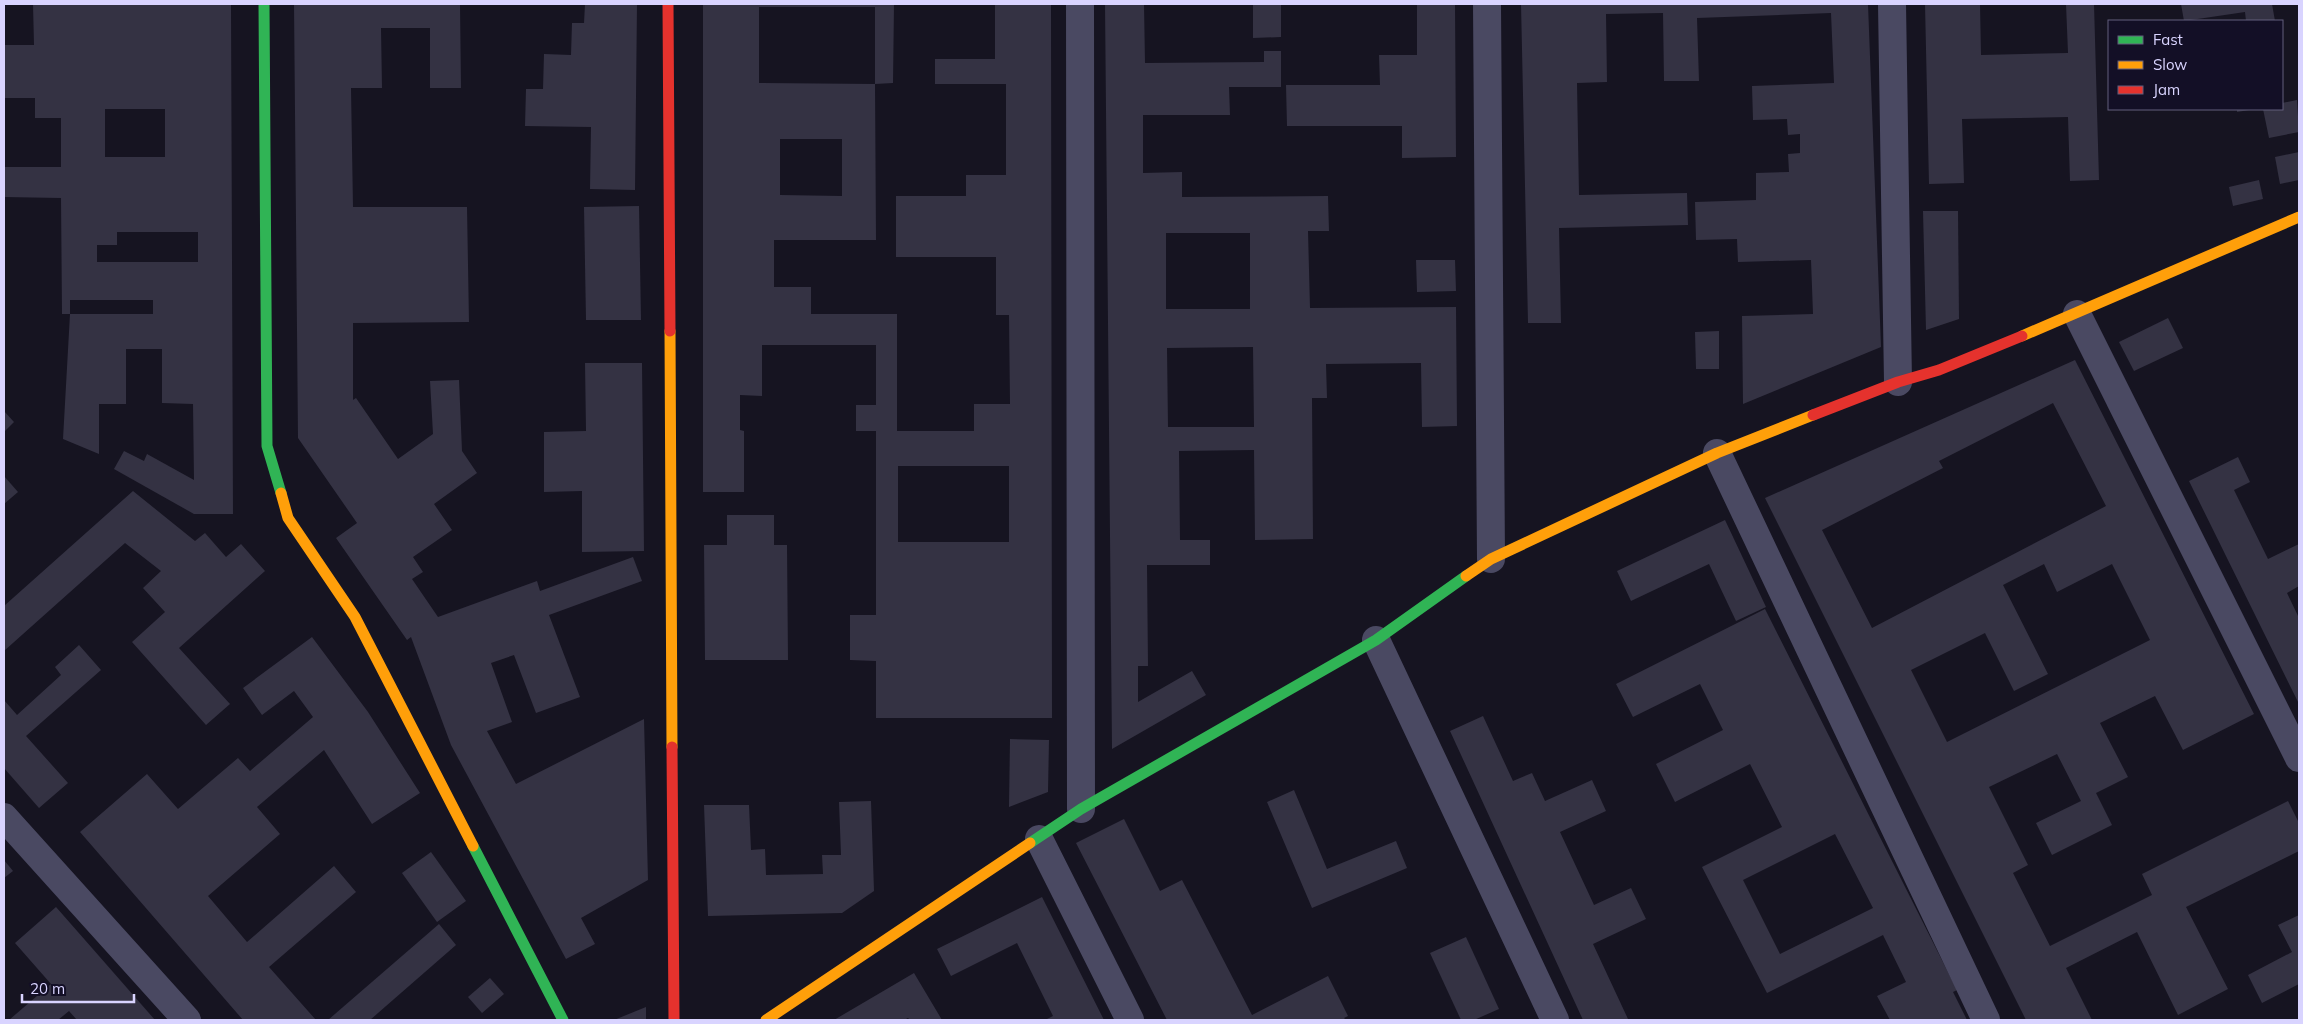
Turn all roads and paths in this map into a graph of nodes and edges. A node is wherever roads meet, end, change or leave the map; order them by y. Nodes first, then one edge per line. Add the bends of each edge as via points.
1 (264, 4) edge
2 (668, 4) edge
3 (1080, 4) edge
4 (1486, 4) edge
5 (1892, 4) edge
6 (2299, 217) edge
7 (2078, 314) junction
8 (1898, 382) junction
9 (1716, 452) junction
10 (1491, 559) junction
11 (1376, 640) junction
12 (2299, 758) edge
13 (1081, 809) junction
14 (4, 817) edge
15 (1039, 839) junction
16 (188, 1020) edge
17 (563, 1020) edge
18 (674, 1020) edge
19 (766, 1020) edge
20 (1130, 1020) edge
21 (1555, 1020) edge
22 (1986, 1020) edge

1 - 17 street via 267,446 288,518 355,617
2 - 18 street
3 - 13 street
4 - 10 street
5 - 8 street
6 - 7 street
7 - 8 street via 1939,370
7 - 12 street
8 - 9 street
9 - 10 street
9 - 22 street
10 - 11 street
11 - 13 street
11 - 21 street
13 - 15 street
14 - 16 street
15 - 19 street
15 - 20 street

